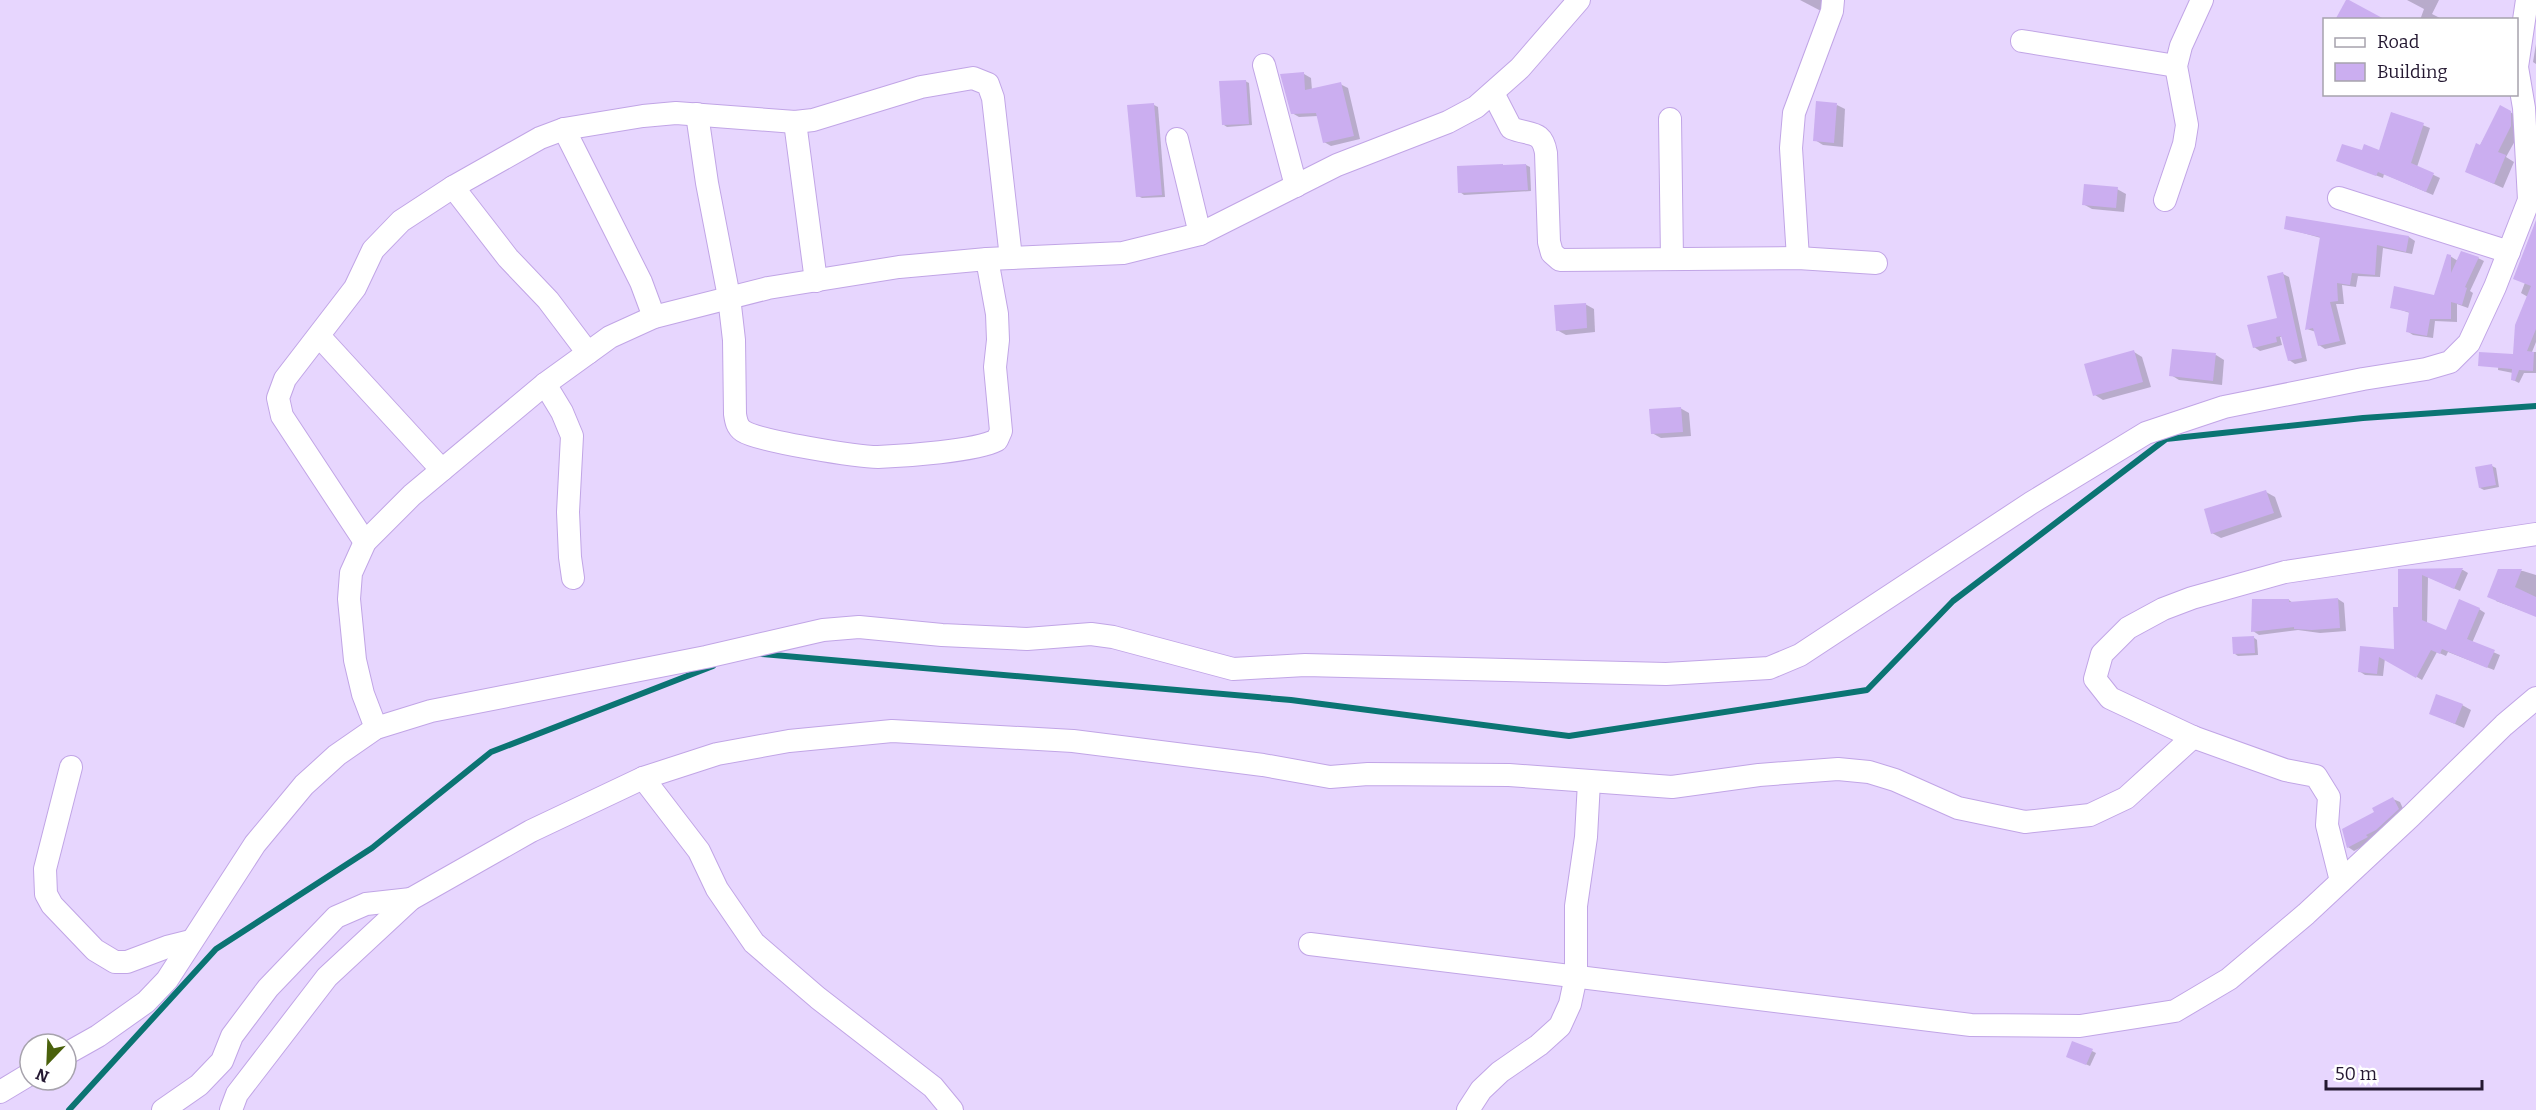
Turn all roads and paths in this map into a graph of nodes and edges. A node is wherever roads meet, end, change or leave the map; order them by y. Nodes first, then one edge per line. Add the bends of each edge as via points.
1 (1833, 0) edge
2 (2202, 0) edge
3 (2528, 0) edge
4 (1576, 1) edge
5 (2022, 41) dead end
6 (2518, 61) edge
7 (1264, 64) dead end
8 (2176, 66) junction
9 (2518, 73) edge
10 (1493, 93) junction
11 (698, 114) junction
12 (1670, 119) dead end
13 (795, 122) junction
14 (564, 129) junction
15 (1177, 139) dead end
16 (1296, 186) junction
17 (453, 187) junction
18 (2339, 198) dead end
19 (2165, 200) dead end
20 (1200, 234) junction
21 (2509, 252) junction
22 (1011, 258) junction
23 (1798, 258) junction
24 (987, 259) junction
25 (1672, 259) junction
26 (1876, 263) dead end
27 (816, 281) junction
28 (729, 297) junction
29 (654, 317) junction
30 (320, 336) junction
31 (588, 353) junction
32 (545, 384) junction
33 (442, 470) junction
34 (2536, 534) edge
35 (365, 542) junction
36 (573, 578) dead end
37 (2536, 698) edge
38 (376, 728) junction
39 (2193, 737) junction
40 (71, 767) dead end
41 (643, 778) junction
42 (1589, 782) junction
43 (2341, 881) junction
44 (411, 899) junction
45 (192, 941) junction
46 (1310, 944) dead end
47 (1576, 976) junction
48 (78, 1047) edge
49 (18, 1081) edge
50 (0, 1092) edge
51 (163, 1110) edge
52 (231, 1110) edge
53 (952, 1110) edge
54 (1468, 1110) edge

1 - 23 street via 1794,113 1791,148
2 - 8 street
3 - 6 street
4 - 10 street via 1520,68
5 - 8 street
7 - 16 street
8 - 19 street via 2187,125
9 - 21 street via 2529,200
10 - 16 street via 1448,122 1338,165
10 - 25 street via 1511,128 1544,140 1552,253 1560,260
11 - 13 street
11 - 14 street via 643,116
11 - 28 street via 708,193
12 - 25 street
13 - 22 street via 921,87 973,78 988,84 993,98
13 - 27 street
14 - 17 street via 540,138
14 - 29 street via 641,282
15 - 20 street
16 - 20 street
17 - 30 street via 401,221 373,250 355,288
17 - 31 street
18 - 21 street
20 - 22 street via 1123,253
21 - 38 street via 2469,343 2450,362 2224,407 2146,433 2031,503 1800,655 1769,668 1666,674 1305,665 1254,670 1233,669 1091,634 1027,639 859,627 823,630 431,711
22 - 24 street
23 - 25 street
23 - 26 street
24 - 27 street via 899,267
24 - 28 street via 997,314 995,367 1001,431 997,440 988,445 877,457 760,438 741,430 735,414
27 - 28 street
28 - 29 street
29 - 31 street via 610,337
30 - 33 street
30 - 35 street via 285,379 278,398 282,416
31 - 32 street
32 - 33 street
32 - 36 street via 572,436 568,512
33 - 35 street
34 - 39 street via 2285,572 2182,602 2128,628 2102,654 2095,679 2110,698
35 - 38 street via 351,573 349,599 355,660
37 - 43 street
38 - 45 street via 337,755 304,785 255,844
39 - 42 street via 2126,798 2090,815 2025,822 1958,808 1895,780 1848,770 1759,775 1672,787
39 - 43 street via 2286,770 2316,776 2329,797 2327,825
40 - 45 street via 45,869 46,894 52,905 95,950 115,962 127,962 166,946
41 - 42 street via 717,754 789,741 892,731 1073,741 1329,777 1509,775
41 - 44 street via 531,831
41 - 53 street via 699,851 717,889 754,943 933,1087
42 - 47 street via 1576,906
43 - 47 street via 2229,980 2175,1011 2080,1026 1971,1025
44 - 51 street via 366,904 336,917 268,988 232,1036 222,1061 199,1085
44 - 52 street via 327,977 237,1094
45 - 48 street via 167,981 146,1002
46 - 47 street
47 - 54 street via 1560,1026 1500,1072
49 - 50 street

